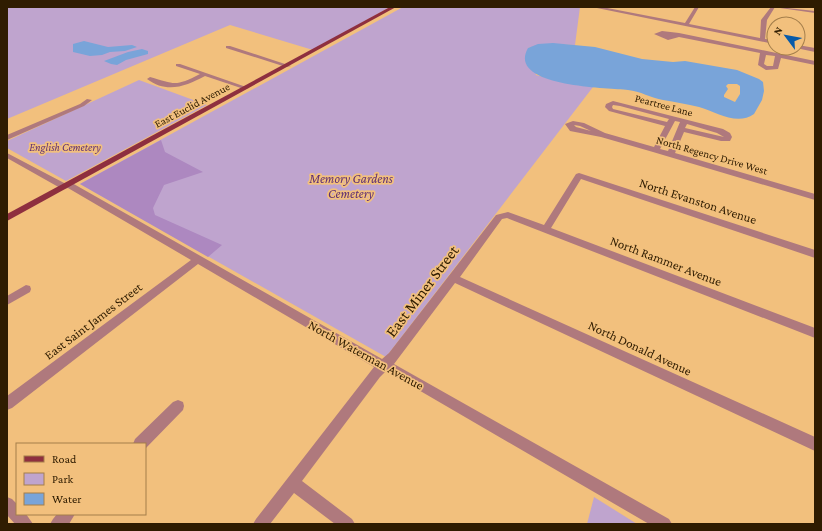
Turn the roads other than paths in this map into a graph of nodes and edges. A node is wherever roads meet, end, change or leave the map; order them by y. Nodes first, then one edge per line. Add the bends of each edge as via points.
1 (394, 7) edge
2 (398, 7) edge
3 (594, 7) edge
4 (626, 7) edge
5 (697, 7) edge
6 (773, 7) edge
7 (780, 7) edge
8 (387, 12) junction
9 (815, 12) edge
10 (623, 13) junction
11 (686, 25) junction
12 (674, 35) dead end
13 (762, 40) junction
14 (766, 41) edge
15 (228, 47) dead end
16 (763, 53) junction
17 (766, 53) edge
18 (778, 56) edge
19 (783, 56) edge
20 (815, 63) edge
21 (178, 65) dead end
22 (288, 66) junction
23 (205, 74) junction
24 (150, 79) dead end
25 (246, 88) junction
26 (89, 100) dead end
27 (670, 122) junction
28 (683, 125) junction
29 (602, 135) dead end
30 (7, 138) edge
31 (656, 150) junction
32 (671, 154) junction
33 (7, 155) edge
34 (67, 186) junction
35 (815, 197) edge
36 (508, 215) joint
37 (7, 218) edge
38 (546, 229) junction
39 (812, 253) edge
40 (197, 260) junction
41 (453, 278) junction
42 (26, 289) dead end
43 (7, 301) edge
44 (815, 333) edge
45 (384, 366) junction
46 (7, 404) edge
47 (178, 406) dead end
48 (141, 443) edge
49 (815, 444) edge
50 (293, 483) junction
51 (7, 504) edge
52 (16, 514) edge
53 (17, 515) edge
54 (67, 515) edge
55 (25, 524) edge
56 (58, 524) edge
57 (261, 524) edge
58 (347, 524) edge
59 (664, 524) edge

1 - 8 main road, East Euclid Avenue
2 - 8 main road, East Euclid Avenue
3 - 10 street
4 - 10 street
5 - 11 street
6 - 13 street via 764,20
7 - 9 street
8 - 22 main road, East Euclid Avenue
10 - 11 street
11 - 13 street
12 - 16 street
13 - 14 street
15 - 22 street
16 - 17 street
16 - 18 street via 761,66 766,68 776,68
19 - 20 street
21 - 23 street
22 - 25 main road, East Euclid Avenue
23 - 24 street via 174,87
23 - 25 street
25 - 34 main road, East Euclid Avenue
26 - 30 street
27 - 27 street, Peartree Lane via 613,103 608,107 611,110
27 - 28 street, Peartree Lane
27 - 31 street
28 - 28 street, Peartree Lane via 721,139 728,137 720,131
28 - 32 street
29 - 31 street, North Regency Drive West
31 - 32 street, North Regency Drive West
32 - 35 street, North Regency Drive West
33 - 34 street, North Waterman Avenue
34 - 37 main road, East Euclid Avenue
34 - 40 street, North Waterman Avenue
36 - 38 street, North Rammer Avenue
36 - 41 street, East Miner Street via 499,218
38 - 39 street, North Evanston Avenue via 579,176
38 - 44 street, North Rammer Avenue
40 - 45 street, North Waterman Avenue
40 - 46 street, East Saint James Street
41 - 45 street, East Miner Street
41 - 49 street, North Donald Avenue
42 - 43 street
45 - 50 street, East Miner Street via 376,373
45 - 59 street, North Waterman Avenue via 394,369
47 - 48 street
50 - 57 street, East Miner Street
50 - 58 street
51 - 52 street
53 - 55 street
54 - 56 street

